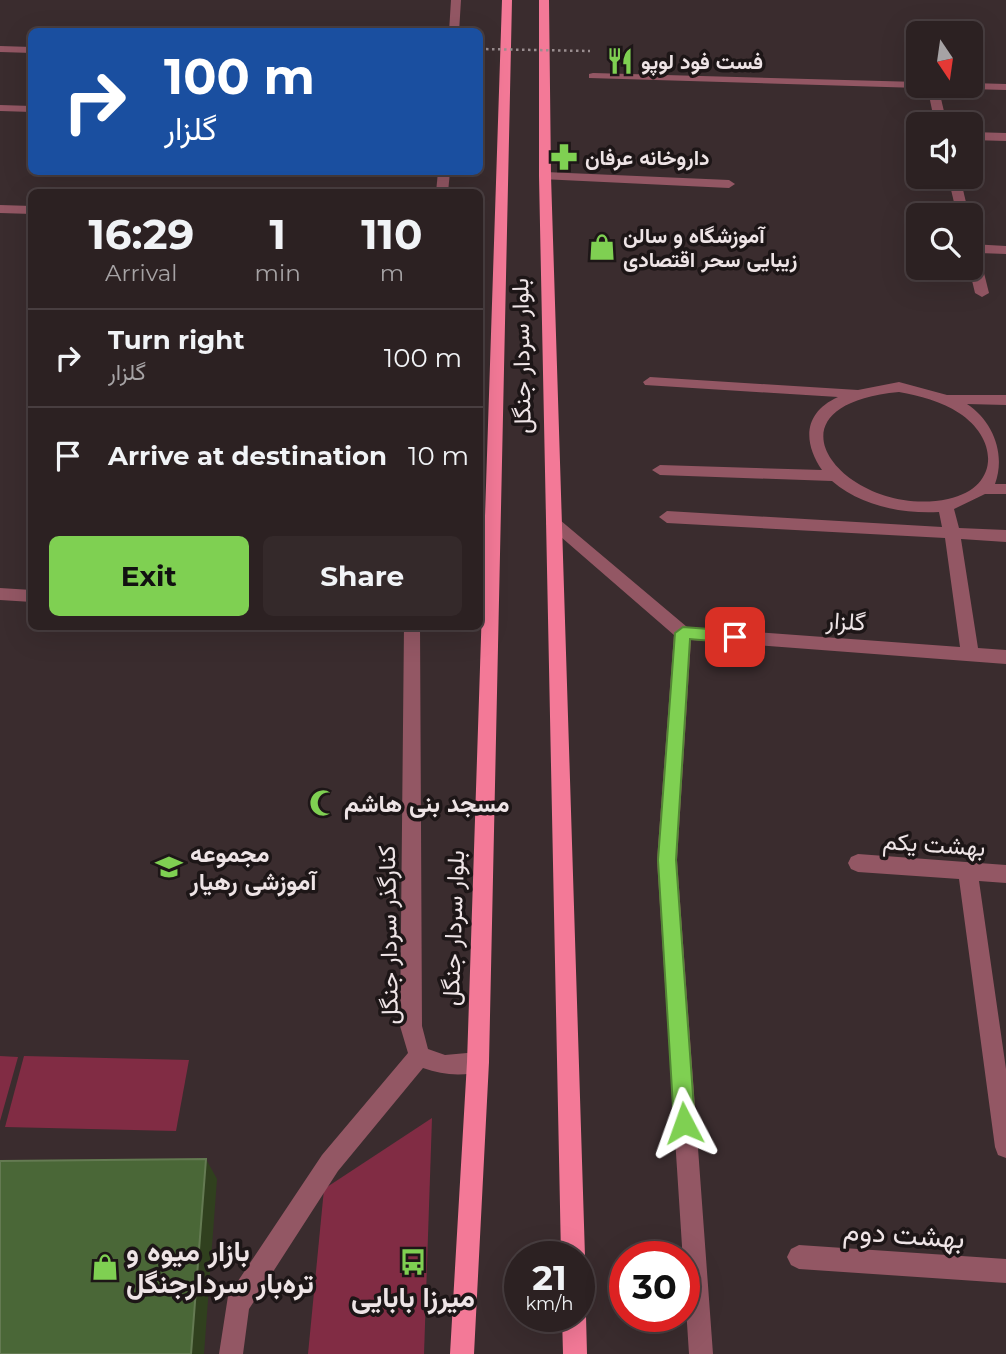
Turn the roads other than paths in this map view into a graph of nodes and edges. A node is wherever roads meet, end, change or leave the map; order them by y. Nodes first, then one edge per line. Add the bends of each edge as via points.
1 (456, 0) edge
2 (507, 0) edge
3 (544, 0) edge
4 (454, 28) edge
5 (0, 49) edge
6 (28, 50) edge
7 (593, 76) dead end
8 (906, 85) edge
9 (984, 86) edge
10 (1006, 87) edge
11 (0, 108) edge
12 (28, 109) edge
13 (983, 136) edge
14 (1006, 137) edge
15 (545, 176) junction
16 (729, 184) dead end
17 (0, 209) edge
18 (28, 210) edge
19 (983, 249) edge
20 (1006, 250) edge
21 (979, 280) edge
22 (982, 293) dead end
23 (650, 382) dead end
24 (854, 393) junction
25 (945, 399) junction
26 (1006, 400) edge
27 (660, 470) dead end
28 (837, 476) junction
29 (982, 489) junction
30 (1006, 489) edge
31 (945, 506) junction
32 (667, 517) dead end
33 (554, 524) junction
34 (952, 533) junction
35 (1006, 536) edge
36 (0, 594) edge
37 (28, 596) edge
38 (412, 630) edge
39 (683, 633) junction
40 (970, 655) junction
41 (1006, 657) edge
42 (858, 863) dead end
43 (968, 871) junction
44 (1006, 874) edge
45 (419, 1056) junction
46 (478, 1062) junction
47 (1006, 1147) edge
48 (573, 1241) edge
49 (799, 1257) dead end
50 (1006, 1271) edge
51 (574, 1332) edge
52 (231, 1354) edge
53 (462, 1354) edge
54 (575, 1354) edge
55 (701, 1354) edge

1 - 4 street
2 - 46 main road, بلوار سردار جنگل
3 - 15 main road, بلوار سردار جنگل
5 - 6 street
7 - 8 street
9 - 10 street
11 - 12 street
13 - 14 street
15 - 16 street
15 - 33 main road, بلوار سردار جنگل
17 - 18 street
19 - 20 street
21 - 22 street
23 - 24 street
24 - 25 street via 899,387
24 - 28 street via 820,419 816,438 821,457
25 - 26 street
25 - 29 street via 970,413 988,431 996,451 995,471
27 - 28 street
28 - 31 street via 886,503
29 - 30 street
29 - 31 street
31 - 34 street
32 - 34 street
33 - 39 street
33 - 48 main road, بلوار سردار جنگل
34 - 35 street
34 - 40 street
36 - 37 street
38 - 45 street, کنارگذر سردار جنگل via 409,964 411,1026
39 - 40 street, گلزار
39 - 55 street via 667,860
40 - 41 street, گلزار
42 - 43 street, بهشت یکم
43 - 44 street, بهشت یکم
43 - 47 street
45 - 46 street, کنارگذر سردار جنگل via 445,1065
45 - 52 street via 330,1163 237,1305
46 - 53 main road, بلوار سردار جنگل
49 - 50 street, بهشت دوم
51 - 54 main road

